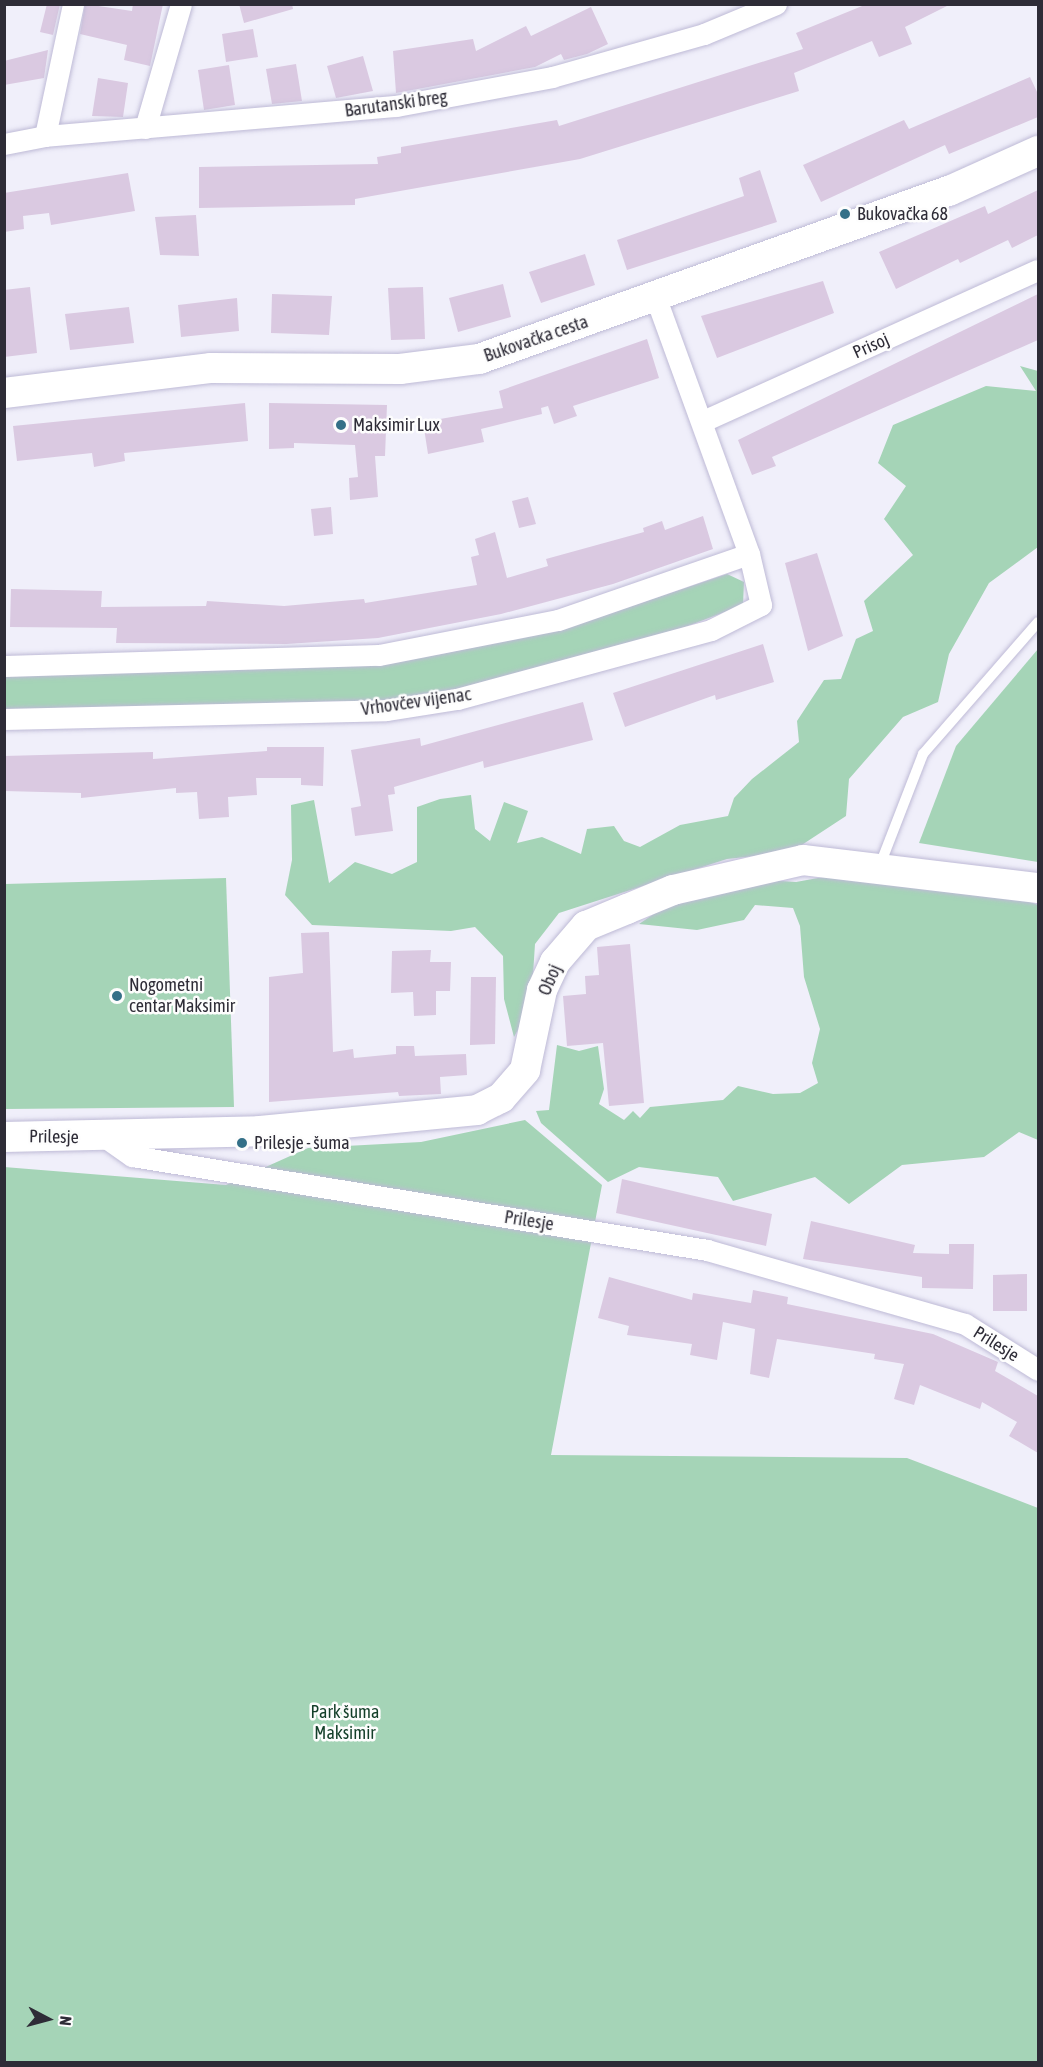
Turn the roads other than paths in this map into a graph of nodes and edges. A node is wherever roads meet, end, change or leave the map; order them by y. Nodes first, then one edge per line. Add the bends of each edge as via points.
1 (73, 4) edge
2 (181, 4) edge
3 (776, 4) edge
4 (145, 128) junction
5 (45, 136) junction
6 (4, 144) edge
7 (1038, 151) edge
8 (1038, 270) edge
9 (655, 296) junction
10 (4, 393) edge
11 (703, 421) junction
12 (749, 554) junction
13 (1038, 621) edge
14 (4, 666) edge
15 (4, 719) edge
16 (880, 865) junction
17 (1038, 888) edge
18 (4, 1137) edge
19 (106, 1138) junction
20 (1038, 1366) edge

1 - 5 street
2 - 4 street
3 - 4 street, Barutanski breg via 704,34 552,77 396,106
4 - 5 street, Barutanski breg
5 - 6 street, Barutanski breg
7 - 9 street, Bukovačka cesta via 949,191
8 - 11 street, Prisoj
9 - 10 street, Bukovačka cesta via 479,359 437,366 211,368
9 - 11 street, Vrhovčev vijenac
11 - 12 street, Vrhovčev vijenac
12 - 14 street via 558,620 379,656
12 - 15 street, Vrhovčev vijenac via 761,605 711,630 457,699 386,710
13 - 16 lane via 923,754
16 - 17 street, Oboj
16 - 19 street, Oboj via 803,860 673,890 586,926 555,962 542,990 525,1070 501,1098 482,1108 385,1123
18 - 19 street, Prilesje
19 - 20 street, Prilesje via 132,1156 707,1250 965,1324

